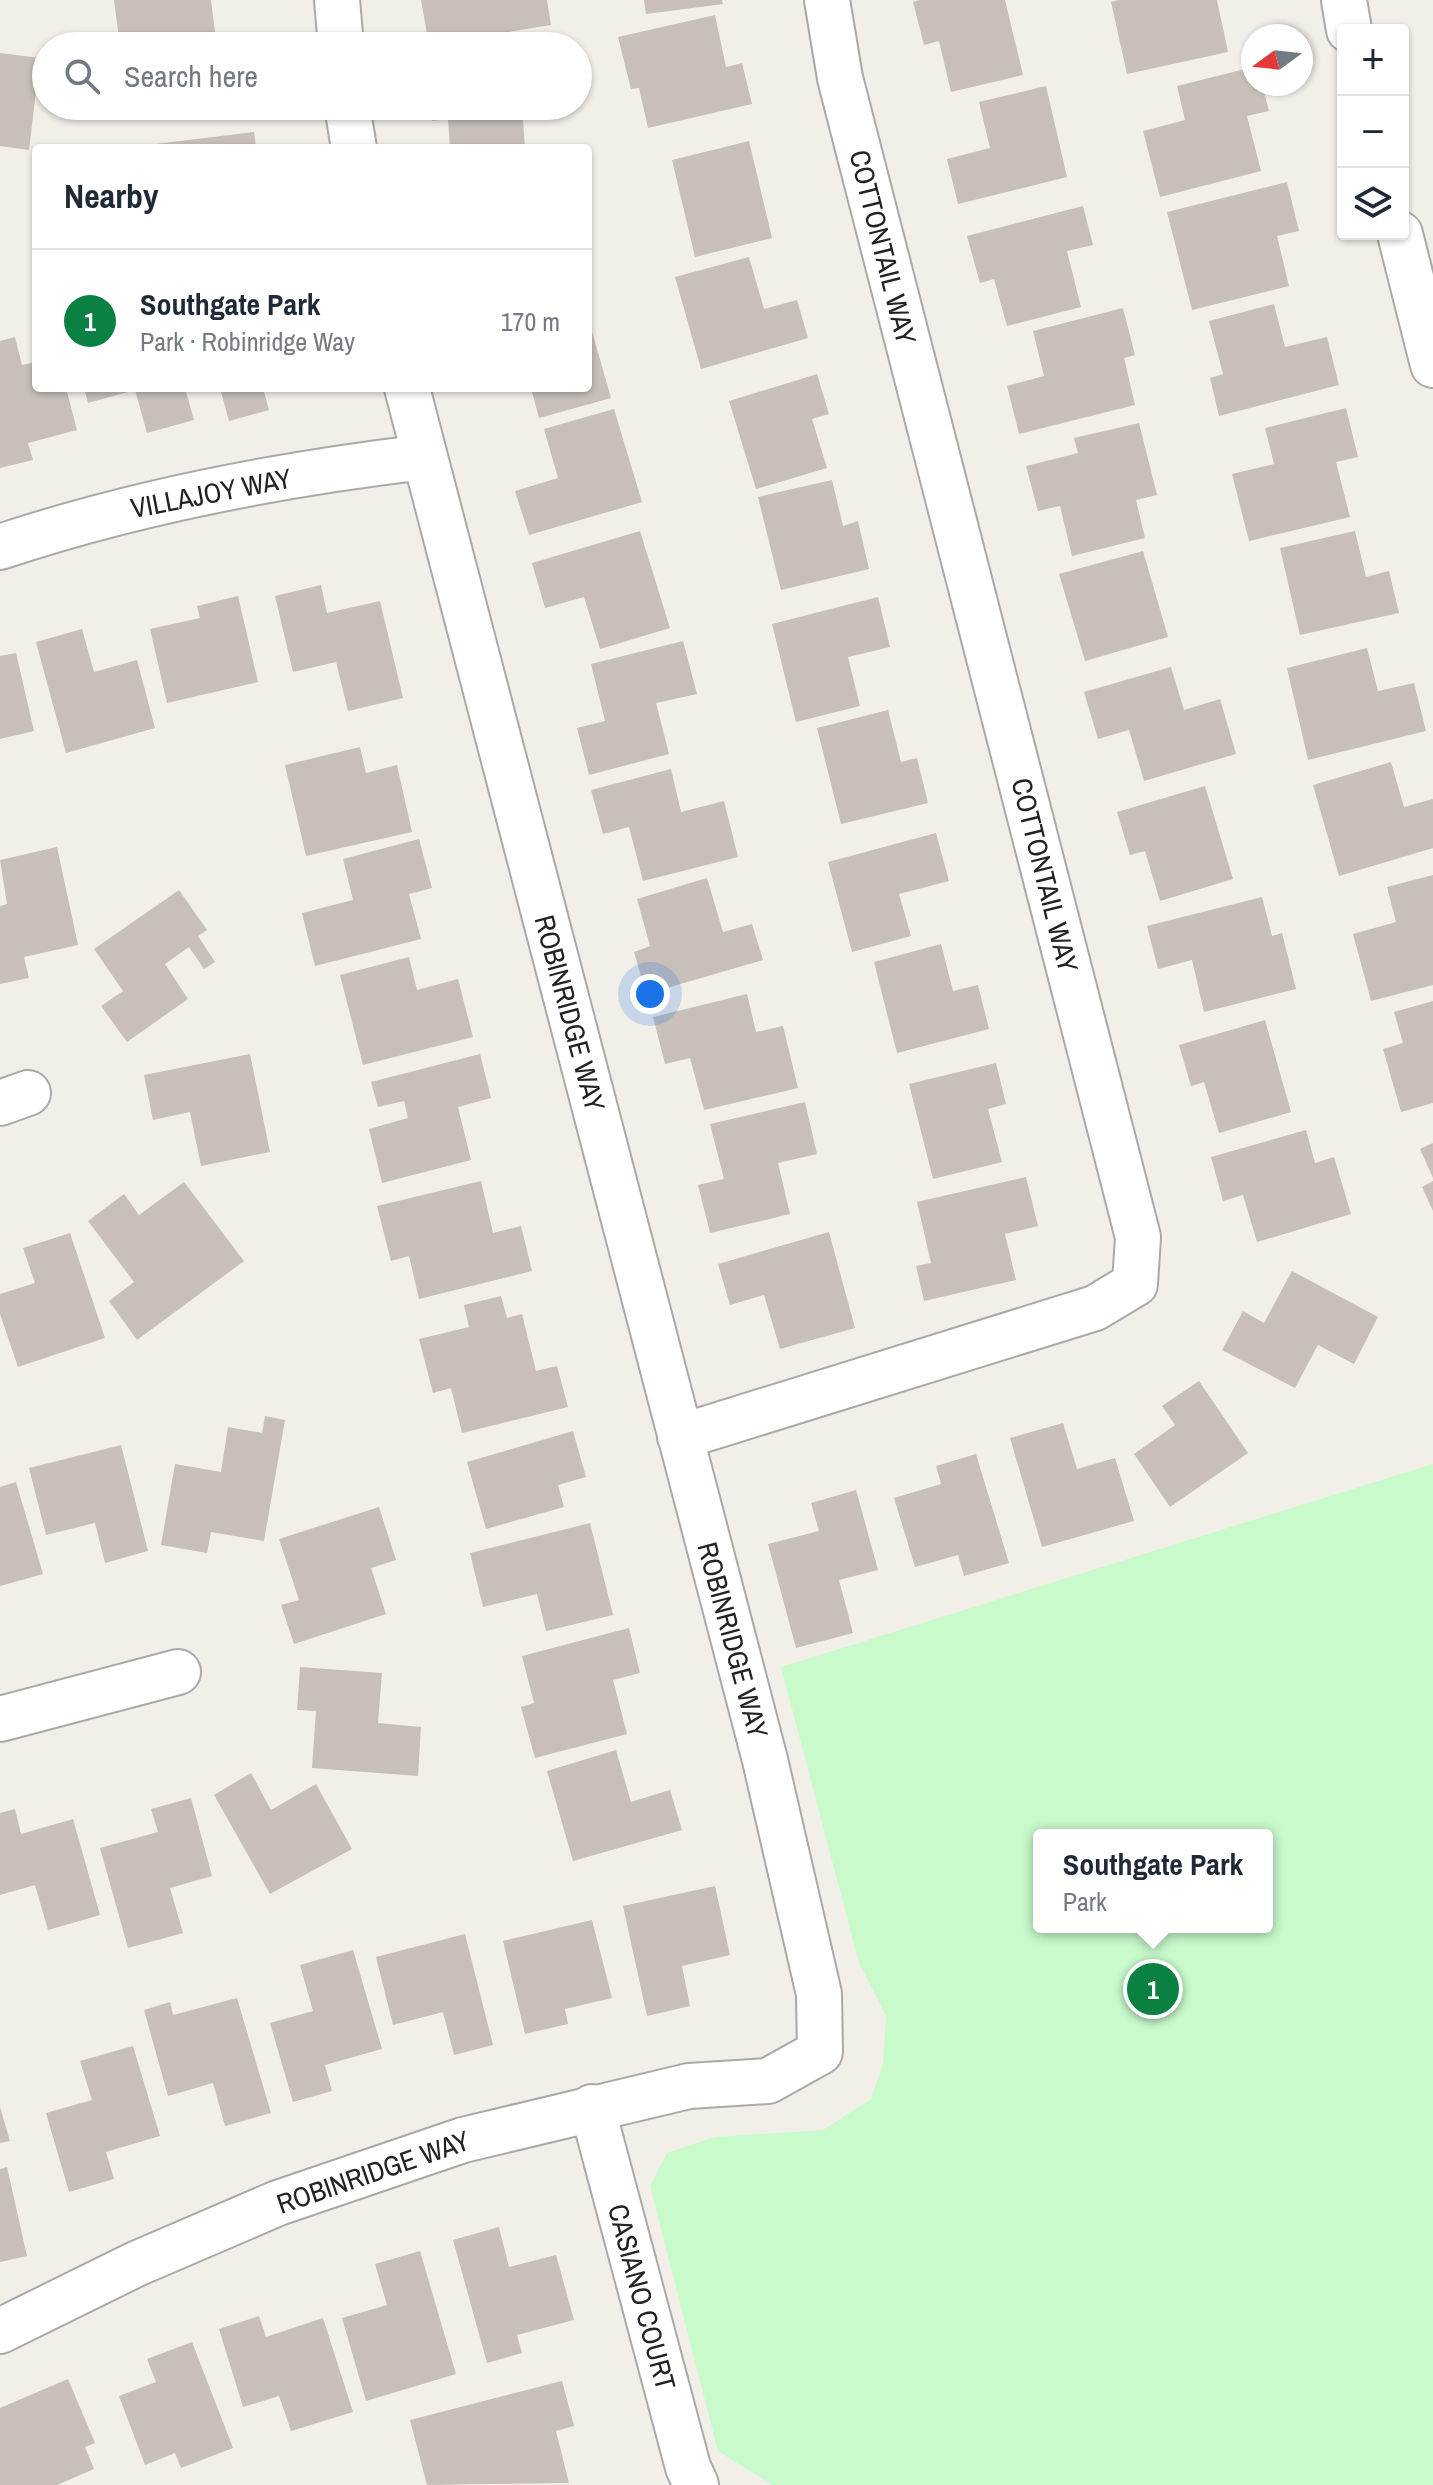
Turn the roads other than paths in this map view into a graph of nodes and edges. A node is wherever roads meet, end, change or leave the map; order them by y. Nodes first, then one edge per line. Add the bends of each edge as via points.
1 (337, 0) edge
2 (827, 0) edge
3 (1344, 0) edge
4 (1348, 24) edge
5 (340, 32) edge
6 (349, 120) edge
7 (353, 144) edge
8 (1402, 240) edge
9 (1433, 365) edge
10 (408, 392) edge
11 (425, 457) junction
12 (0, 547) edge
13 (680, 1437) junction
14 (178, 1672) dead end
15 (0, 1719) edge
16 (592, 2107) junction
17 (0, 2331) edge
18 (696, 2485) edge

1 - 5 street
2 - 13 street, COTTONTAIL WAY via 840,78 1138,1237 1135,1284 1095,1308
3 - 4 street
6 - 7 street
8 - 9 street
10 - 11 street, ROBINRIDGE WAY
11 - 12 street, VILLAJOY WAY via 209,490 74,522
11 - 13 street, ROBINRIDGE WAY
13 - 16 street, ROBINRIDGE WAY via 765,1760 819,1994 820,2052 768,2081 689,2086
14 - 15 street
16 - 17 street, ROBINRIDGE WAY via 463,2140 278,2203
16 - 18 street, CASIANO COURT

